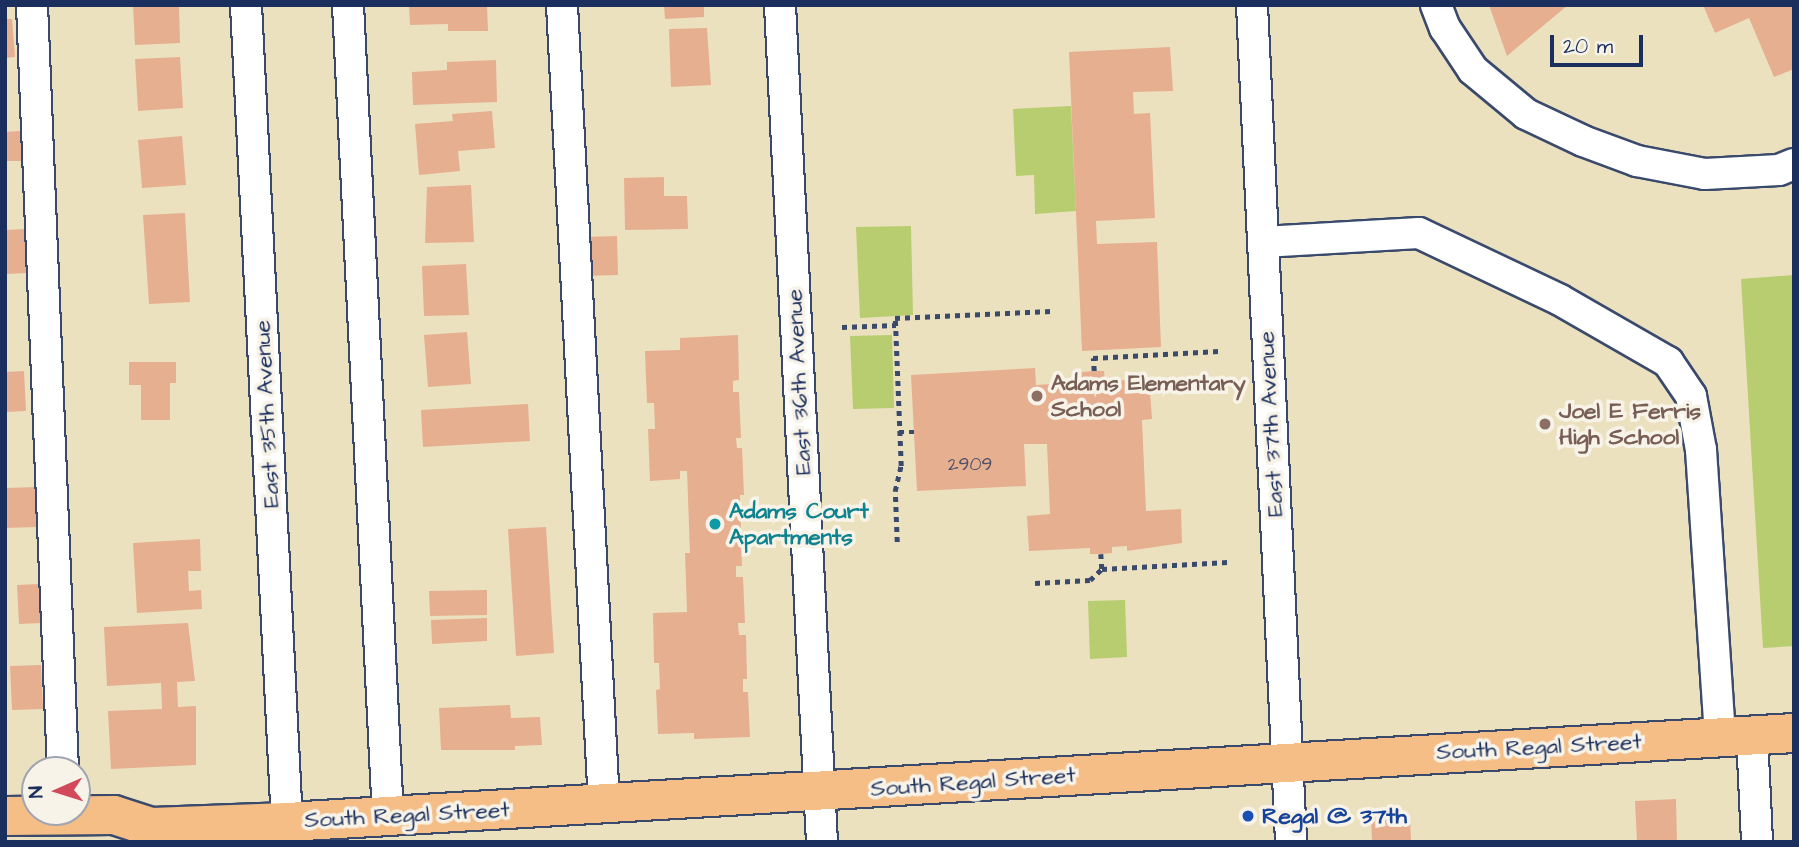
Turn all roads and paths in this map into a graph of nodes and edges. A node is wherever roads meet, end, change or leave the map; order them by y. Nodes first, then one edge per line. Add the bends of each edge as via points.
1 (32, 5) edge
2 (246, 5) edge
3 (348, 5) edge
4 (562, 5) edge
5 (780, 5) edge
6 (1252, 5) edge
7 (1436, 5) edge
8 (1794, 164) edge
9 (1263, 242) junction
10 (1052, 311) dead end
11 (896, 325) junction
12 (842, 327) dead end
13 (1219, 351) dead end
14 (1094, 371) dead end
15 (899, 432) junction
16 (914, 432) dead end
17 (897, 542) dead end
18 (1101, 554) dead end
19 (1228, 562) dead end
20 (1102, 569) junction
21 (1035, 583) dead end
22 (1794, 733) edge
23 (1736, 736) junction
24 (62, 756) edge
25 (1287, 761) junction
26 (819, 792) junction
27 (604, 804) junction
28 (91, 814) edge
29 (388, 816) junction
30 (287, 822) junction
31 (346, 830) edge
32 (137, 834) edge
33 (821, 842) edge
34 (1291, 842) edge
35 (1758, 842) edge

1 - 24 street
2 - 30 street, East 35th Avenue
3 - 29 street
4 - 27 street
5 - 26 street, East 36th Avenue
6 - 9 street, East 37th Avenue
7 - 8 street via 1445,29 1473,70 1526,114 1583,141 1637,161 1705,174 1779,170
9 - 23 street via 1419,233 1560,300 1668,362 1691,396 1701,450
9 - 25 street, East 37th Avenue
10 - 11 path via 895,318
11 - 12 path
11 - 15 path
13 - 14 path via 1093,358
15 - 16 path
15 - 17 path
18 - 20 path
19 - 20 path
20 - 21 path via 1090,580
22 - 23 main road, South Regal Street
23 - 25 main road, South Regal Street
23 - 35 street
25 - 26 main road, South Regal Street
25 - 34 street, East 37th Avenue
26 - 27 main road, South Regal Street
26 - 33 street, East 36th Avenue
27 - 29 main road, South Regal Street
28 - 32 main road, South Regal Street via 114,814
29 - 31 main road, South Regal Street
30 - 31 main road, South Regal Street
30 - 32 main road, South Regal Street

